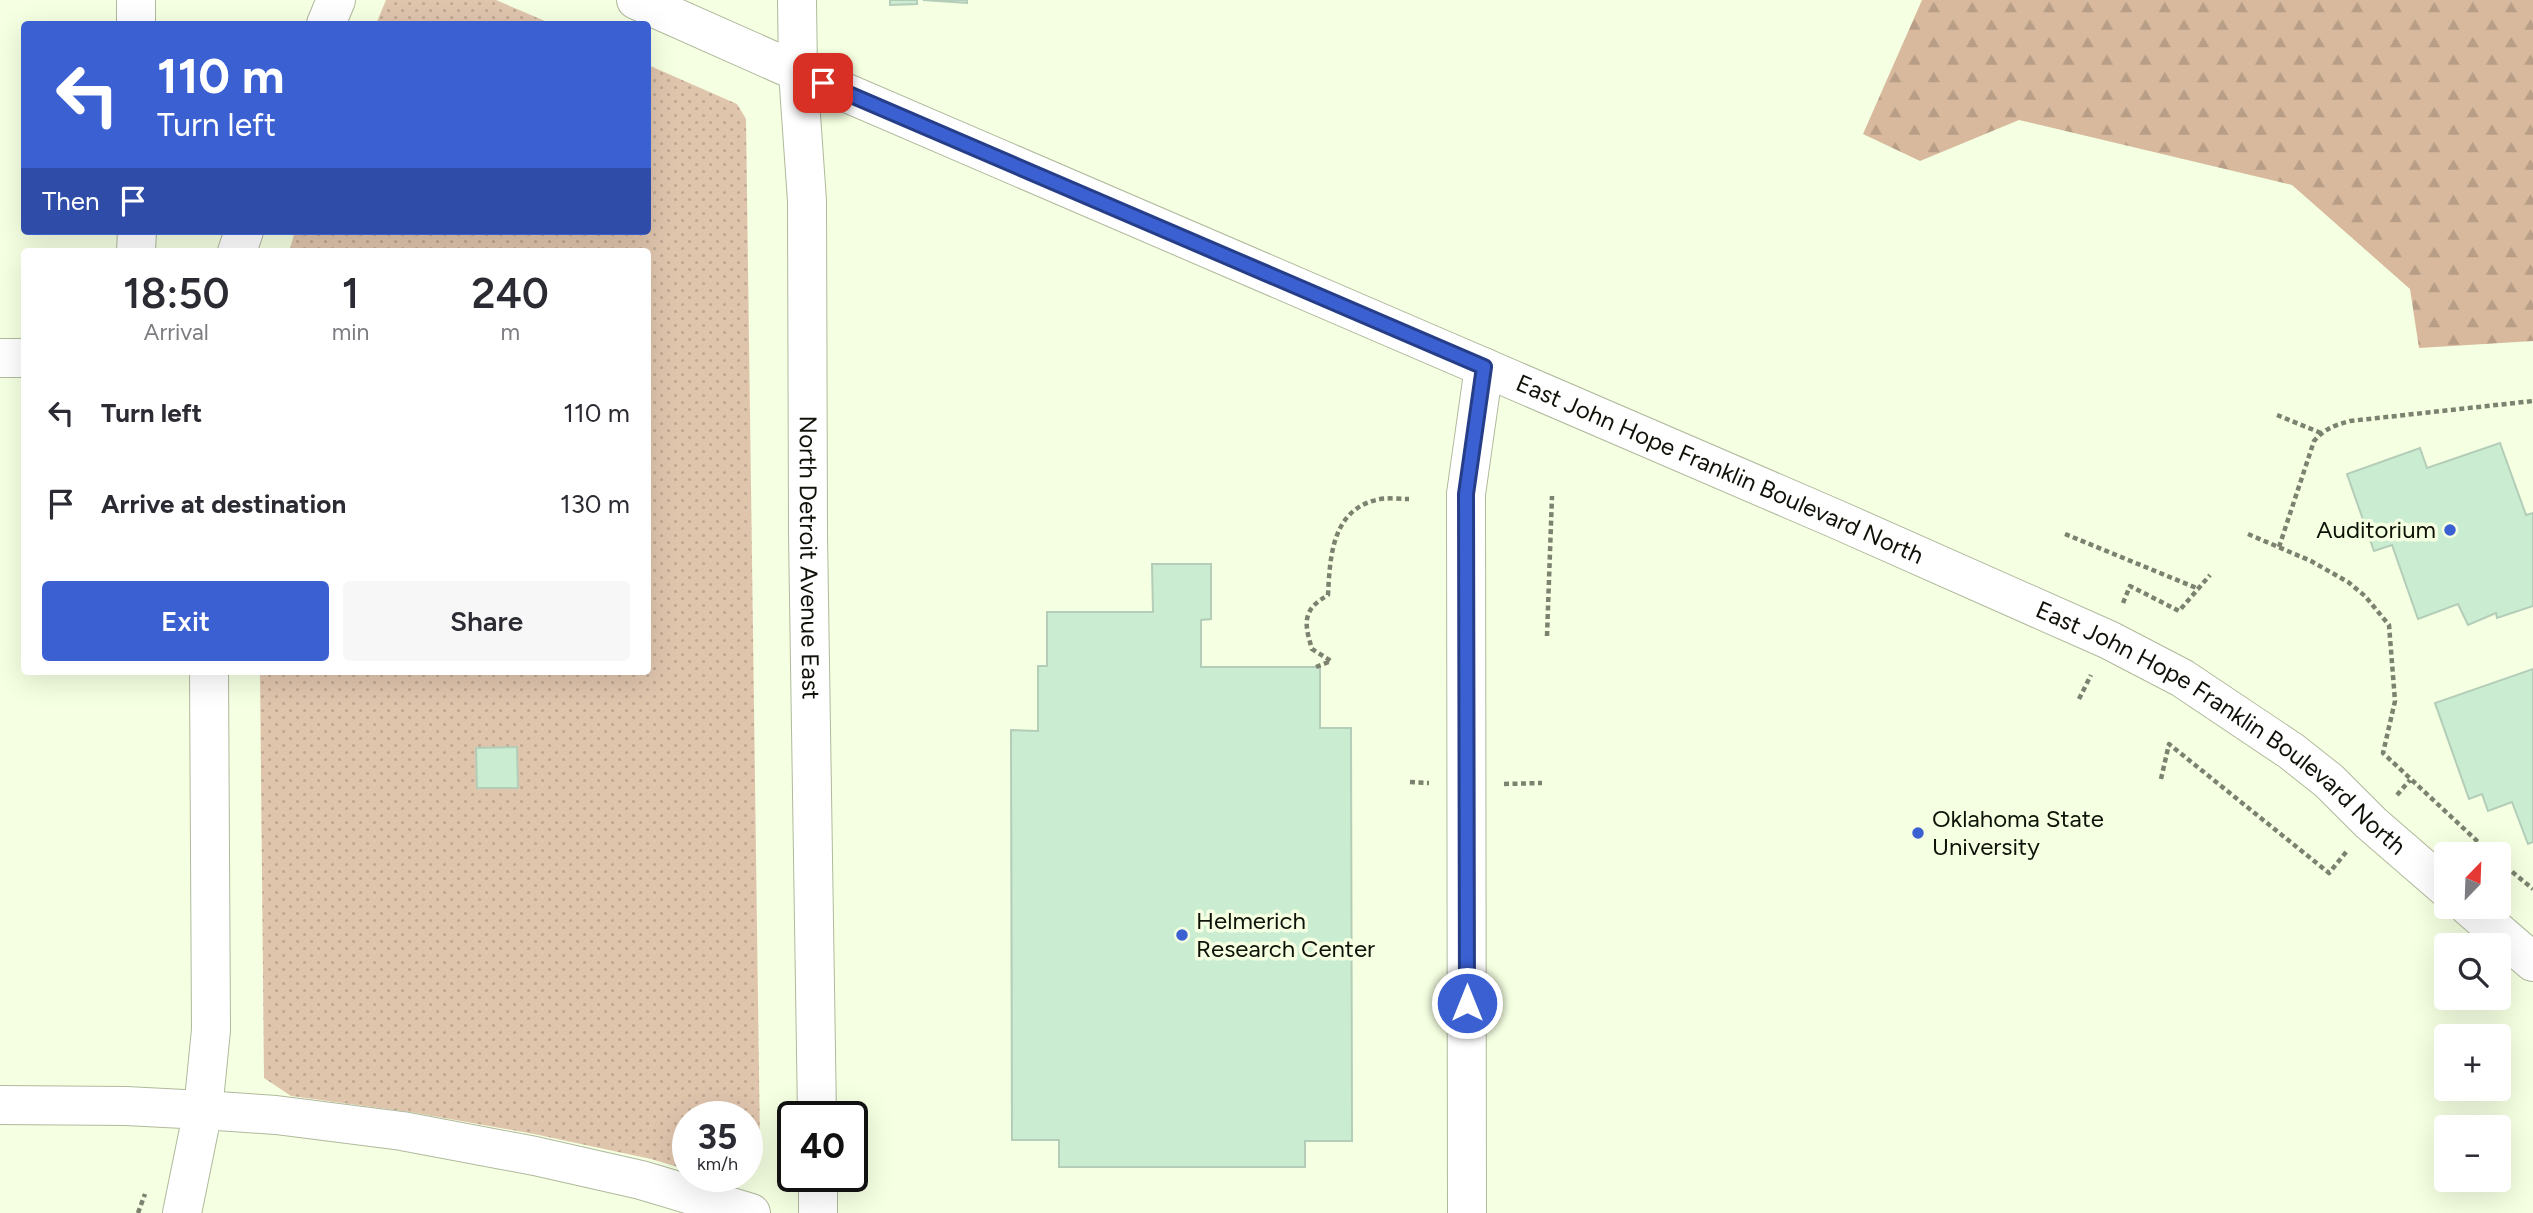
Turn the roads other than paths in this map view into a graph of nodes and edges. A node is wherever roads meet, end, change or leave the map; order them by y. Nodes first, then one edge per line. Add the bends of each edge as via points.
1 (136, 0) edge
2 (336, 0) edge
3 (636, 0) edge
4 (797, 0) edge
5 (136, 21) edge
6 (327, 21) edge
7 (798, 72) junction
8 (0, 358) edge
9 (21, 358) edge
10 (1484, 367) junction
11 (209, 675) edge
12 (2434, 878) edge
13 (2483, 919) edge
14 (2533, 962) edge
15 (817, 1101) edge
16 (0, 1105) edge
17 (203, 1110) junction
18 (818, 1192) edge
19 (182, 1213) edge
20 (751, 1213) edge
21 (818, 1213) edge
22 (1467, 1213) edge

1 - 5 main road
2 - 6 main road
3 - 7 main road, East John Hope Franklin Boulevard North
4 - 7 main road, North Detroit Avenue East
7 - 10 main road, East John Hope Franklin Boulevard North
7 - 15 main road, North Detroit Avenue East via 807,201
8 - 9 main road
10 - 12 main road, East John Hope Franklin Boulevard North via 2109,640 2182,678 2329,781
10 - 22 main road via 1466,494
11 - 17 main road via 211,1030
13 - 14 main road
16 - 17 main road
17 - 19 main road
17 - 20 main road via 402,1131 640,1180
18 - 21 main road

